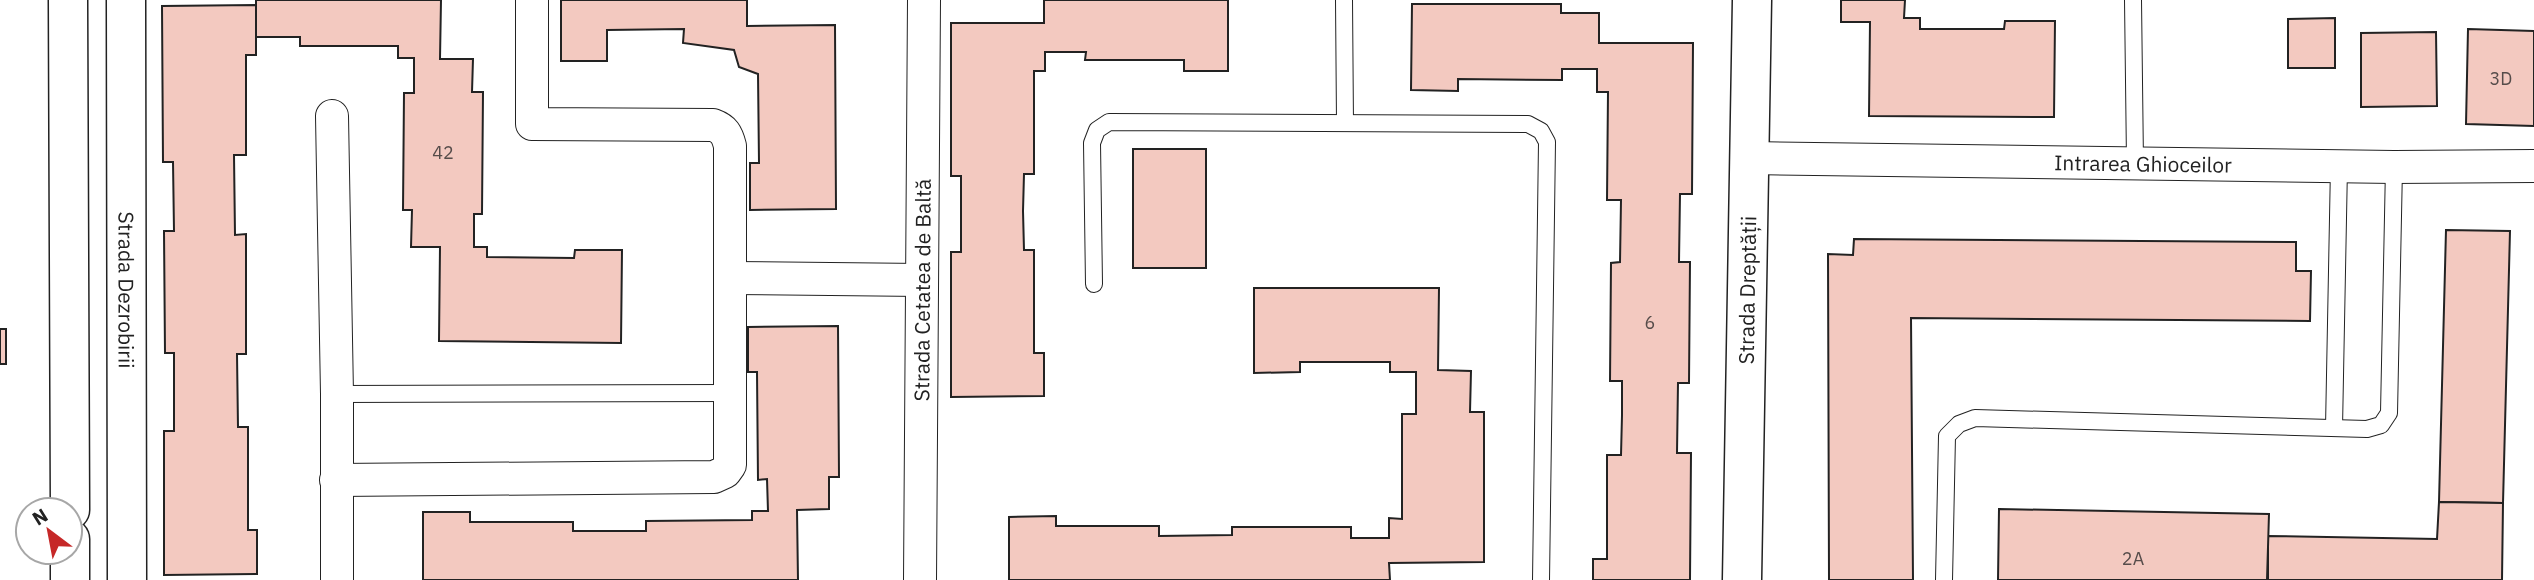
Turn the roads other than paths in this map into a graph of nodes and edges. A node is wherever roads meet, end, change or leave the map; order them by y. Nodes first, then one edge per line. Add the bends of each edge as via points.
1 (68, 0) edge
2 (126, 0) edge
3 (532, 0) edge
4 (924, 0) edge
5 (1345, 0) edge
6 (1752, 0) edge
7 (2133, 0) edge
8 (332, 116) dead end
9 (1345, 123) junction
10 (1751, 158) junction
11 (2135, 162) junction
12 (2339, 166) junction
13 (2534, 166) edge
14 (2394, 167) junction
15 (69, 238) junction
16 (126, 240) junction
17 (730, 278) junction
18 (922, 279) junction
19 (1094, 284) dead end
20 (730, 393) junction
21 (337, 394) junction
22 (2334, 428) junction
23 (336, 480) junction
24 (70, 496) edge
25 (127, 580) edge
26 (337, 580) edge
27 (920, 580) edge
28 (1541, 580) edge
29 (1742, 580) edge
30 (1944, 580) edge

1 - 15 main road
2 - 16 main road, Strada Dezrobirii
3 - 17 street via 532,124 713,125 728,135
4 - 18 street, Strada Cetatea de Baltă
5 - 9 lane
6 - 10 main road, Strada Dreptății
7 - 11 lane
8 - 21 street
9 - 19 lane via 1109,122 1097,130 1092,144
9 - 28 lane via 1528,124 1541,131 1547,142
10 - 11 street, Intrarea Ghioceilor
10 - 29 main road, Strada Dreptății
11 - 12 street, Intrarea Ghioceilor
12 - 14 street, Intrarea Ghioceilor
12 - 22 lane
13 - 14 street, Intrarea Ghioceilor
14 - 22 lane via 2389,413 2381,425 2367,429
15 - 16 main road
15 - 24 main road
16 - 25 main road, Strada Dezrobirii
17 - 18 street
17 - 20 street
18 - 27 street, Strada Cetatea de Baltă
20 - 21 lane
20 - 23 street via 730,465 714,477
21 - 23 street
22 - 30 lane via 1975,418 1959,424 1947,436
23 - 26 street

